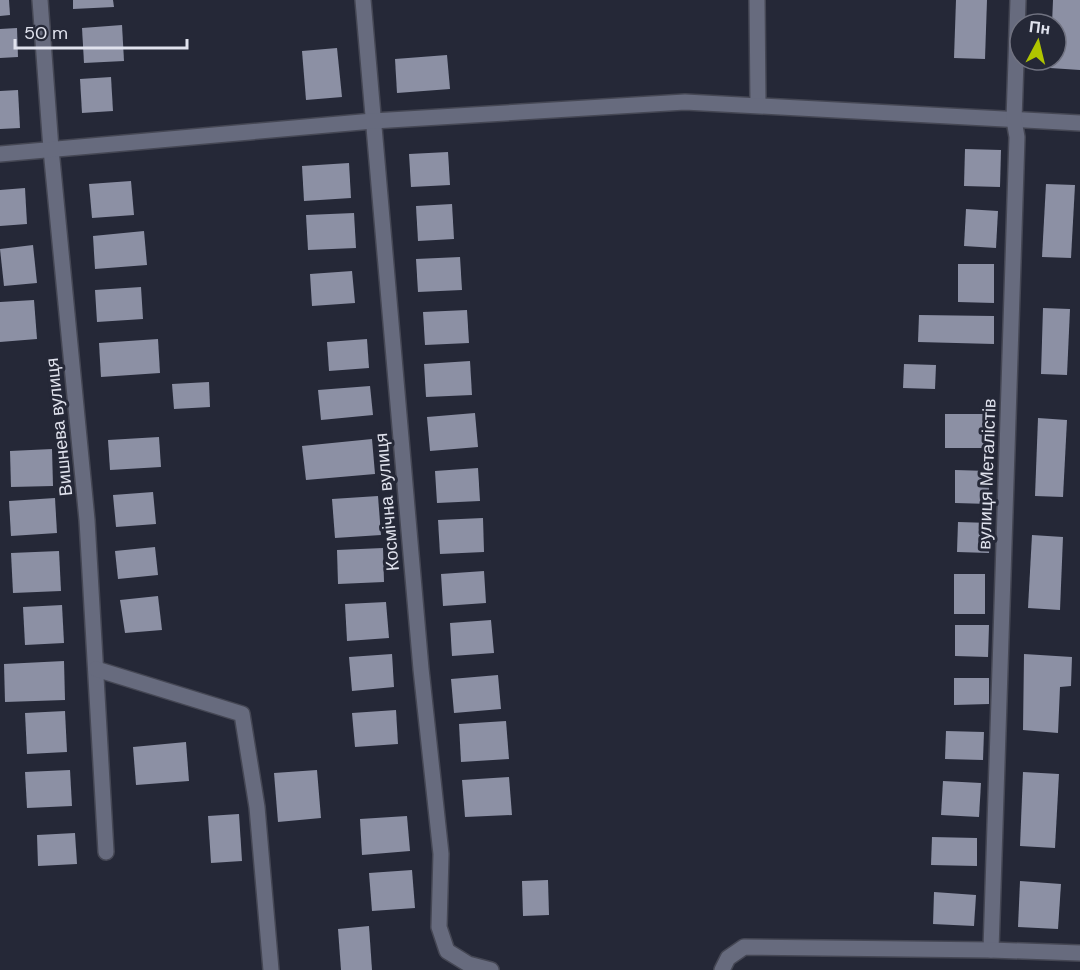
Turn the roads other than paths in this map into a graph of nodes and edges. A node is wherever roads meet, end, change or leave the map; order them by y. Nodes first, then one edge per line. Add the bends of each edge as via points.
1 (40, 0) edge
2 (363, 0) edge
3 (757, 0) edge
4 (1018, 0) edge
5 (758, 104) junction
6 (1014, 120) junction
7 (373, 121) junction
8 (1080, 123) edge
9 (51, 149) junction
10 (0, 154) edge
11 (96, 669) junction
12 (106, 852) dead end
13 (991, 950) junction
14 (1080, 953) edge
15 (271, 970) edge
16 (491, 970) edge
17 (722, 970) edge

1 - 9 street, Вишнева вулиця
2 - 7 street, Космічна вулиця
3 - 5 street
4 - 6 street, вулиця Металістів
5 - 6 street
5 - 7 street via 685,102
6 - 8 street
6 - 13 street, вулиця Металістів via 1017,137
7 - 9 street
7 - 16 street, Космічна вулиця via 441,854 439,927 447,951 468,964
9 - 10 street
9 - 11 street, Вишнева вулиця via 87,520
11 - 12 street, Вишнева вулиця
11 - 15 street via 242,714 257,807
13 - 14 street
13 - 17 street via 744,947 728,958

